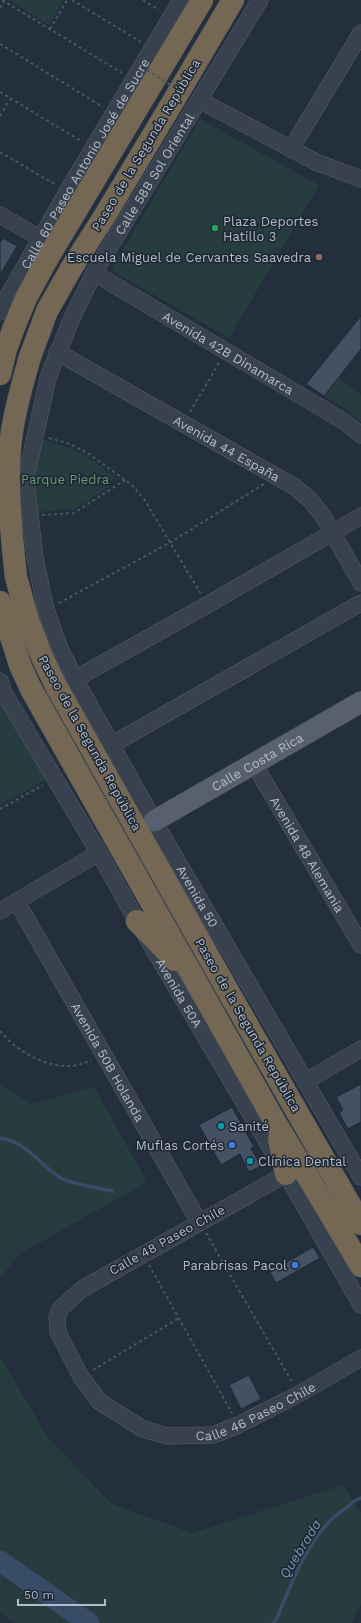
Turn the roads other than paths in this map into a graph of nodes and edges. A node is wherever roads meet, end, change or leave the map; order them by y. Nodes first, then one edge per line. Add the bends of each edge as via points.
1 (181, 0) edge
2 (202, 0) edge
3 (233, 0) edge
4 (260, 0) edge
5 (361, 33) edge
6 (194, 98) junction
7 (291, 149) junction
8 (361, 179) edge
9 (0, 215) edge
10 (40, 238) junction
11 (94, 273) junction
12 (1, 305) edge
13 (57, 352) junction
14 (0, 374) edge
15 (361, 435) edge
16 (0, 444) edge
17 (28, 469) junction
18 (27, 489) junction
19 (0, 509) edge
20 (361, 516) edge
21 (333, 533) junction
22 (361, 582) edge
23 (0, 602) edge
24 (361, 603) edge
25 (75, 679) junction
26 (1, 689) edge
27 (361, 702) edge
28 (111, 745) junction
29 (254, 764) junction
30 (154, 821) junction
31 (99, 852) junction
32 (17, 902) junction
33 (0, 911) edge
34 (137, 921) junction
35 (361, 944) edge
36 (194, 979) junction
37 (361, 1049) edge
38 (306, 1081) junction
39 (275, 1122) junction
40 (359, 1166) edge
41 (330, 1170) junction
42 (286, 1174) junction
43 (361, 1206) edge
44 (199, 1222) junction
45 (361, 1224) edge
46 (361, 1266) edge
47 (361, 1305) edge
48 (57, 1317) joint
49 (361, 1358) edge

1 - 10 street, Calle 60 Paseo Antonio José de Sucre
2 - 14 highway, Paseo de la Segunda República via 26,298 6,349
3 - 41 highway, Paseo de la Segunda República, bridge via 47,311 30,356 17,401 12,431 9,465 12,544 16,577 28,620 56,686
4 - 6 street, Calle 58B Sol Oriental
5 - 7 street
6 - 7 street
6 - 11 street, Calle 58B Sol Oriental
7 - 8 street via 316,162
9 - 10 street
10 - 12 street, Calle 60 Paseo Antonio José de Sucre
11 - 13 street, Calle 58B Sol Oriental
11 - 15 street, Avenida 42B Dinamarca via 346,422
13 - 17 street, Calle 58B Sol Oriental via 48,378
13 - 21 street, Avenida 44 España via 295,487 310,500
16 - 17 street via 18,453
17 - 18 street, Calle 58B Sol Oriental
18 - 19 street via 12,506
18 - 25 street, Avenida 50 via 35,558 46,610
20 - 21 street
21 - 22 street, Avenida 44 España
21 - 25 street
23 - 36 highway, Paseo de la Segunda República via 20,665 31,689
24 - 28 street
25 - 28 street, Avenida 50
26 - 31 street, Avenida 50A
27 - 29 main road, Calle Costa Rica
28 - 30 street, Avenida 50
29 - 30 main road, Calle Costa Rica
29 - 35 street, Avenida 48 Alemania
30 - 38 street, Avenida 50
31 - 32 street
31 - 34 street, Avenida 50A
32 - 33 street
32 - 44 street, Avenida 50B Holanda
34 - 36 highway
34 - 42 street, Avenida 50A
36 - 39 highway, Paseo de la Segunda República
37 - 38 street
38 - 40 street, Avenida 50
39 - 42 highway
39 - 46 highway, Paseo de la Segunda República
41 - 43 highway
41 - 45 highway, Paseo de la Segunda República
42 - 44 street, Calle 48 Paseo Chile
42 - 47 street, Avenida 50A
44 - 48 street, Calle 48 Paseo Chile via 82,1289 62,1308
48 - 49 street, Calle 46 Paseo Chile via 58,1332 81,1377 100,1402 143,1429 167,1436 213,1435 238,1425

